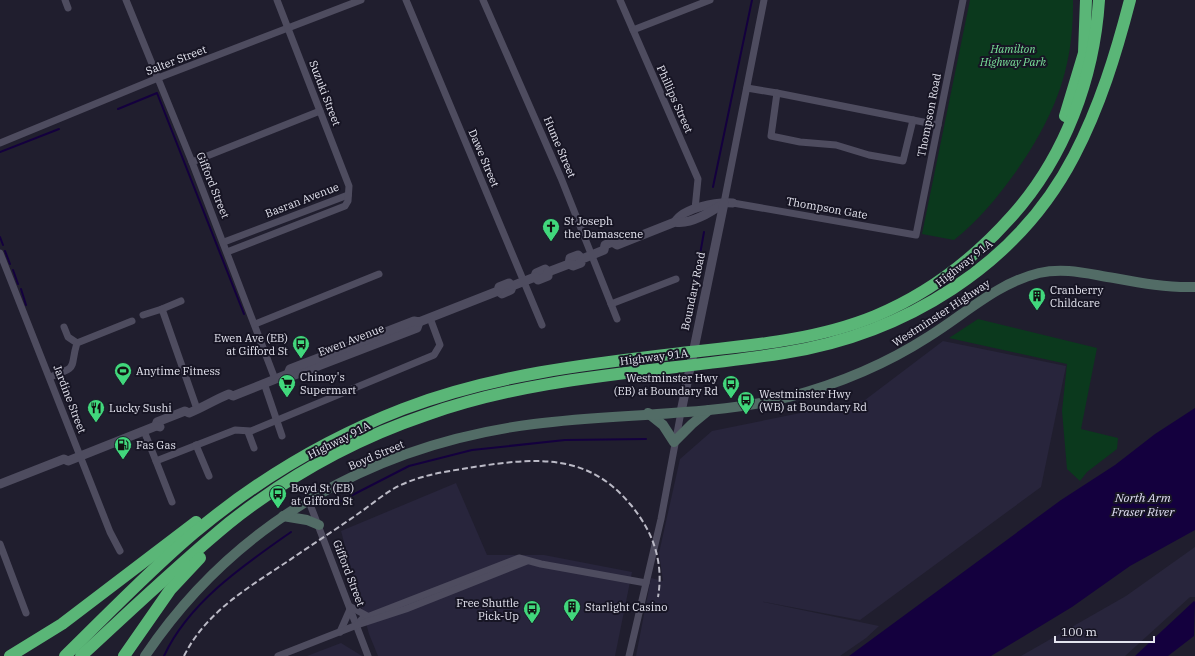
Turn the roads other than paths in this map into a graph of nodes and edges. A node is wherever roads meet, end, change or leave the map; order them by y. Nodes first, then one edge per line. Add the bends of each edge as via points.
1 (65, 0) edge
2 (126, 0) edge
3 (277, 0) edge
4 (361, 0) edge
5 (406, 0) edge
6 (483, 0) edge
7 (620, 0) edge
8 (710, 0) edge
9 (764, 0) edge
10 (963, 0) edge
11 (1086, 0) edge
12 (1099, 0) edge
13 (1130, 0) edge
14 (1137, 0) edge
15 (68, 8) dead end
16 (288, 29) junction
17 (633, 30) junction
18 (1111, 67) junction
19 (158, 78) junction
20 (747, 88) junction
21 (777, 93) junction
22 (320, 111) junction
23 (913, 120) junction
24 (938, 124) junction
25 (0, 142) edge
26 (192, 162) junction
27 (348, 195) junction
28 (729, 203) junction
29 (695, 209) junction
30 (705, 214) junction
31 (675, 222) junction
32 (718, 231) junction
33 (916, 235) joint
34 (224, 242) junction
35 (227, 252) junction
36 (0, 253) edge
37 (592, 255) junction
38 (967, 262) junction
39 (379, 274) dead end
40 (676, 279) dead end
41 (524, 281) junction
42 (1195, 287) edge
43 (180, 301) dead end
44 (611, 304) junction
45 (162, 309) junction
46 (143, 315) dead end
47 (430, 318) junction
48 (617, 319) dead end
49 (132, 321) dead end
50 (255, 324) junction
51 (542, 325) dead end
52 (64, 327) dead end
53 (77, 343) junction
54 (50, 377) junction
55 (275, 379) junction
56 (264, 383) junction
57 (709, 410) junction
58 (193, 411) junction
59 (681, 412) junction
60 (648, 413) junction
61 (277, 420) junction
62 (144, 431) junction
63 (248, 432) junction
64 (282, 436) dead end
65 (674, 442) junction
66 (196, 445) junction
67 (254, 448) dead end
68 (79, 456) junction
69 (68, 461) junction
70 (156, 461) junction
71 (209, 476) dead end
72 (0, 484) edge
73 (254, 488) junction
74 (0, 491) edge
75 (308, 499) junction
76 (172, 502) dead end
77 (283, 516) junction
78 (231, 522) junction
79 (319, 525) junction
80 (0, 544) edge
81 (120, 551) dead end
82 (527, 561) junction
83 (646, 583) junction
84 (351, 607) junction
85 (26, 613) dead end
86 (369, 616) junction
87 (357, 625) junction
88 (340, 632) junction
89 (10, 656) edge
90 (65, 656) edge
91 (81, 656) edge
92 (124, 656) edge
93 (145, 656) edge
94 (278, 656) edge
95 (368, 656) edge
96 (629, 656) edge

1 - 15 street
2 - 19 street, Gifford Street
3 - 16 street, Suzuki Street
4 - 16 street, Salter Street
5 - 41 street, Dawe Street
6 - 37 street, Hume Street
7 - 17 street, Phillips Street
8 - 17 street
9 - 20 street, Boundary Road
10 - 24 street, Thompson Road
11 - 38 highway via 1084,53 1060,128 1040,167
12 - 38 highway, Highway 91A via 1097,35 1081,98 1048,169 1024,204
13 - 18 highway, Highway 91A
14 - 18 highway via 1123,48
16 - 19 street, Salter Street
16 - 22 street, Suzuki Street
17 - 29 street, Phillips Street via 698,179
18 - 78 highway, Highway 91A via 1073,158 1034,216 1010,242 970,276 935,300 896,321 865,334 812,348 516,390 474,400 383,431 278,488
19 - 25 street, Salter Street
19 - 26 street, Gifford Street
20 - 21 street
20 - 28 street, Boundary Road
21 - 23 street
21 - 23 street via 771,136 800,142 836,145 869,155 903,161
22 - 26 street
22 - 27 street, Suzuki Street via 349,186
23 - 24 street
24 - 33 street, Thompson Road
26 - 34 street, Gifford Street
27 - 34 street, Basran Avenue
27 - 35 street, Basran Avenue via 345,206
28 - 29 street, Ewen Avenue
28 - 30 street, Ewen Avenue
28 - 32 street, Boundary Road
28 - 33 street, Thompson Gate
29 - 31 street, Ewen Avenue via 678,216
30 - 31 street, Ewen Avenue via 682,223
30 - 32 street via 714,219
31 - 37 street, Ewen Avenue via 617,245 612,242 605,245 604,250
32 - 59 street, Boundary Road
34 - 35 street, Gifford Street
35 - 50 street, Gifford Street
36 - 54 street, Jardine Street
37 - 41 street, Ewen Avenue via 582,259 578,255 570,258 569,264 548,272 545,269
37 - 44 street, Hume Street
38 - 73 highway, Highway 91A via 925,291 900,304 863,320 807,336 518,375 465,388 348,433
39 - 50 street
40 - 44 street
41 - 47 street, Ewen Avenue via 512,286 509,283 499,287 498,291
41 - 51 street, Dawe Street
42 - 57 main road, Westminster Highway via 1159,286 1069,270 1028,276 1002,288 918,344 852,376 790,397
43 - 45 street
44 - 48 street, Hume Street
45 - 46 street
45 - 58 street
47 - 55 street, Ewen Avenue via 420,322 417,328 292,376 288,374
47 - 61 street via 440,345 434,355
49 - 53 street
50 - 55 street, Gifford Street
52 - 53 street via 68,337
53 - 54 street via 71,369
54 - 68 street, Jardine Street
55 - 56 street, Ewen Avenue
56 - 58 street, Ewen Avenue via 233,396 229,394
56 - 61 street
57 - 59 main road, Westminster Highway
57 - 65 main road
58 - 62 street, Ewen Avenue via 185,411 157,422 156,426
59 - 60 main road, Boyd Street
59 - 65 street, Boundary Road
60 - 65 main road via 663,425
60 - 75 main road, Boyd Street via 535,423 451,440 367,470
61 - 63 street
61 - 64 street
62 - 68 street, Ewen Avenue
62 - 70 street
63 - 66 street via 235,430
63 - 67 street
65 - 83 street, Boundary Road via 661,519
66 - 70 street
66 - 71 street
68 - 69 street, Ewen Avenue
68 - 81 street, Jardine Street
69 - 72 street, Ewen Avenue via 64,459
69 - 74 street, Ewen Avenue via 66,465
70 - 76 street
73 - 89 highway via 217,507 62,624
73 - 90 highway, Highway 91A via 194,533
75 - 77 main road, Boyd Street
75 - 79 street, Gifford Street
77 - 79 main road
77 - 93 main road, Boyd Street via 237,551 200,586 176,612
78 - 91 highway, Highway 91A
78 - 92 highway via 170,590
79 - 84 street, Gifford Street
80 - 85 street
82 - 83 street
82 - 86 street via 523,558 512,559
82 - 87 street via 404,610
83 - 96 street, Boundary Road
84 - 86 street
84 - 87 street, Gifford Street
84 - 88 street
86 - 87 street
87 - 88 street
87 - 95 street, Gifford Street
88 - 94 street

